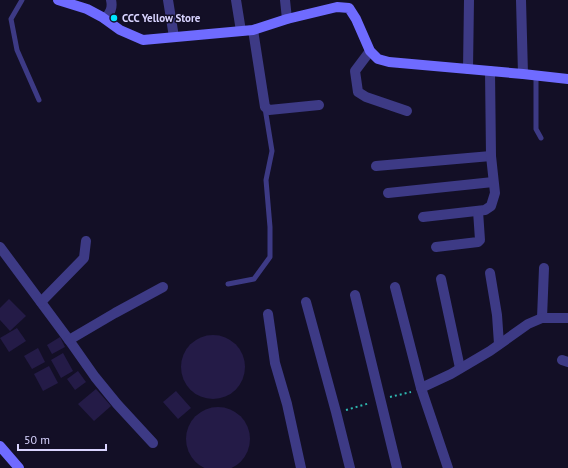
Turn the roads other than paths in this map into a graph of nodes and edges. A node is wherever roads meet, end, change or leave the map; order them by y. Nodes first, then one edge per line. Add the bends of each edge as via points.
1 (22, 0) edge
2 (58, 0) edge
3 (111, 0) edge
4 (168, 0) edge
5 (236, 0) edge
6 (285, 0) edge
7 (469, 0) edge
8 (521, 0) edge
9 (340, 4) edge
10 (105, 19) junction
11 (287, 19) junction
12 (253, 30) junction
13 (241, 31) junction
14 (174, 37) junction
15 (370, 51) junction
16 (468, 69) junction
17 (490, 71) junction
18 (523, 74) junction
19 (536, 75) junction
20 (568, 79) edge
21 (39, 100) dead end
22 (319, 105) dead end
23 (265, 107) junction
24 (407, 111) dead end
25 (541, 138) dead end
26 (491, 156) junction
27 (376, 166) dead end
28 (493, 182) junction
29 (388, 193) dead end
30 (478, 211) junction
31 (423, 217) dead end
32 (86, 241) dead end
33 (0, 247) edge
34 (436, 247) dead end
35 (544, 268) dead end
36 (490, 273) dead end
37 (441, 279) dead end
38 (228, 284) dead end
39 (395, 286) dead end
40 (163, 287) dead end
41 (355, 295) dead end
42 (41, 302) junction
43 (306, 302) dead end
44 (268, 314) dead end
45 (542, 318) junction
46 (568, 318) edge
47 (69, 340) junction
48 (499, 344) junction
49 (460, 368) junction
50 (421, 388) junction
51 (153, 443) dead end
52 (0, 446) edge
53 (20, 468) edge
54 (301, 468) edge
55 (350, 468) edge
56 (397, 468) edge
57 (448, 468) edge

1 - 21 lane via 11,19 17,50
2 - 10 street via 87,9
3 - 10 street via 112,7
4 - 14 street
5 - 13 street
6 - 11 street
7 - 16 street
8 - 18 street
9 - 11 street
9 - 15 street via 349,8
10 - 14 street via 120,30 143,40
11 - 12 street
12 - 13 street
12 - 23 street
13 - 14 street
15 - 16 street via 378,59 389,62
15 - 24 street via 355,71 358,92
16 - 17 street
17 - 18 street
17 - 26 street
18 - 19 street
19 - 20 street
19 - 25 lane via 536,129
22 - 23 street via 269,110
23 - 38 lane via 272,151 266,180 270,257 254,279
26 - 27 street
26 - 28 street
28 - 29 street
28 - 30 street via 491,206
30 - 31 street
30 - 34 street via 478,242
32 - 42 street via 84,258
33 - 42 street
35 - 45 street
36 - 48 street
37 - 49 street
39 - 50 street
40 - 47 street
41 - 56 street
42 - 47 street
43 - 55 street
44 - 54 street via 275,364
45 - 46 street
45 - 48 street via 528,324
47 - 51 street via 112,399
48 - 49 street
49 - 50 street
50 - 57 street
52 - 53 street

